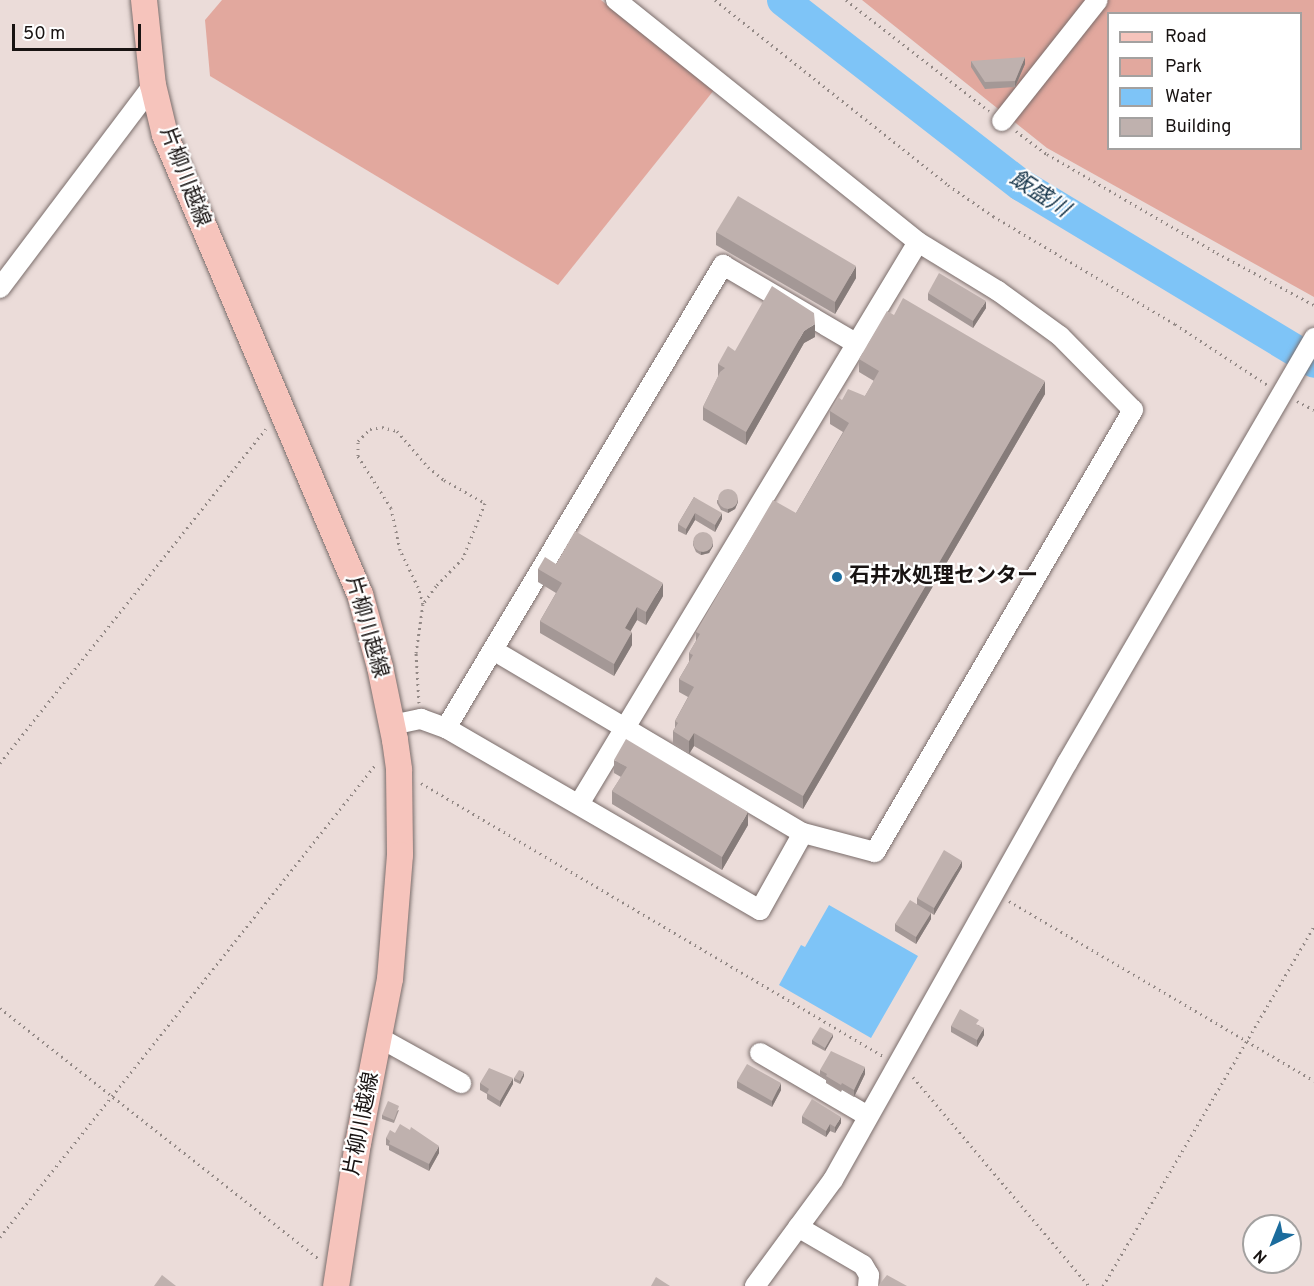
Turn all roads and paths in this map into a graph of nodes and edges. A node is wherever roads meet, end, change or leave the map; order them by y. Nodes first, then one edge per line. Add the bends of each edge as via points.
1 (144, 0) edge
2 (616, 0) edge
3 (715, 0) edge
4 (846, 0) edge
5 (1098, 0) edge
6 (153, 85) junction
7 (1002, 121) junction
8 (918, 242) junction
9 (0, 288) edge
10 (1314, 305) edge
11 (1314, 338) edge
12 (857, 344) junction
13 (1284, 390) junction
14 (282, 409) junction
15 (423, 604) junction
16 (493, 650) junction
17 (421, 719) junction
18 (446, 728) junction
19 (624, 729) junction
20 (393, 732) junction
21 (0, 763) edge
22 (399, 770) junction
23 (579, 804) junction
24 (803, 833) junction
25 (994, 892) junction
26 (1314, 927) edge
27 (0, 1008) edge
28 (380, 1038) junction
29 (1247, 1041) junction
30 (760, 1053) dead end
31 (896, 1064) junction
32 (1314, 1081) edge
33 (461, 1083) dead end
34 (111, 1095) junction
35 (868, 1116) junction
36 (798, 1227) junction
37 (0, 1237) edge
38 (336, 1278) edge
39 (755, 1286) edge
40 (868, 1286) edge
41 (1089, 1286) edge
42 (1103, 1286) edge

1 - 6 main road, 片柳川越線
2 - 8 street
3 - 13 path via 957,191
4 - 7 path
5 - 7 street
6 - 9 street
6 - 14 main road, 片柳川越線 via 165,135 192,204
7 - 10 path via 1047,154
8 - 12 street
8 - 24 street via 998,291 1060,336 1133,410 875,852
11 - 13 street
12 - 16 street via 723,265
12 - 19 street
13 - 25 street
14 - 20 main road, 片柳川越線 via 360,594
14 - 21 path
15 - 15 path via 400,550 391,508 358,456 358,441 370,429 397,431 428,467 485,503 463,558
15 - 17 path via 416,653
16 - 18 street
16 - 19 street
17 - 18 street
17 - 20 street
18 - 23 street
19 - 23 street
19 - 24 street
20 - 22 main road, 片柳川越線
20 - 34 path
22 - 28 main road, 片柳川越線 via 398,906
22 - 31 path
23 - 24 street via 760,910
25 - 29 path
25 - 31 street
26 - 29 path
27 - 34 path
28 - 33 street
28 - 38 main road, 片柳川越線
29 - 32 path
29 - 42 path
30 - 35 street
31 - 35 street
31 - 41 path via 910,1074
34 - 37 path
34 - 38 path
35 - 36 street via 833,1180
36 - 39 street
36 - 40 street via 863,1265 869,1275

